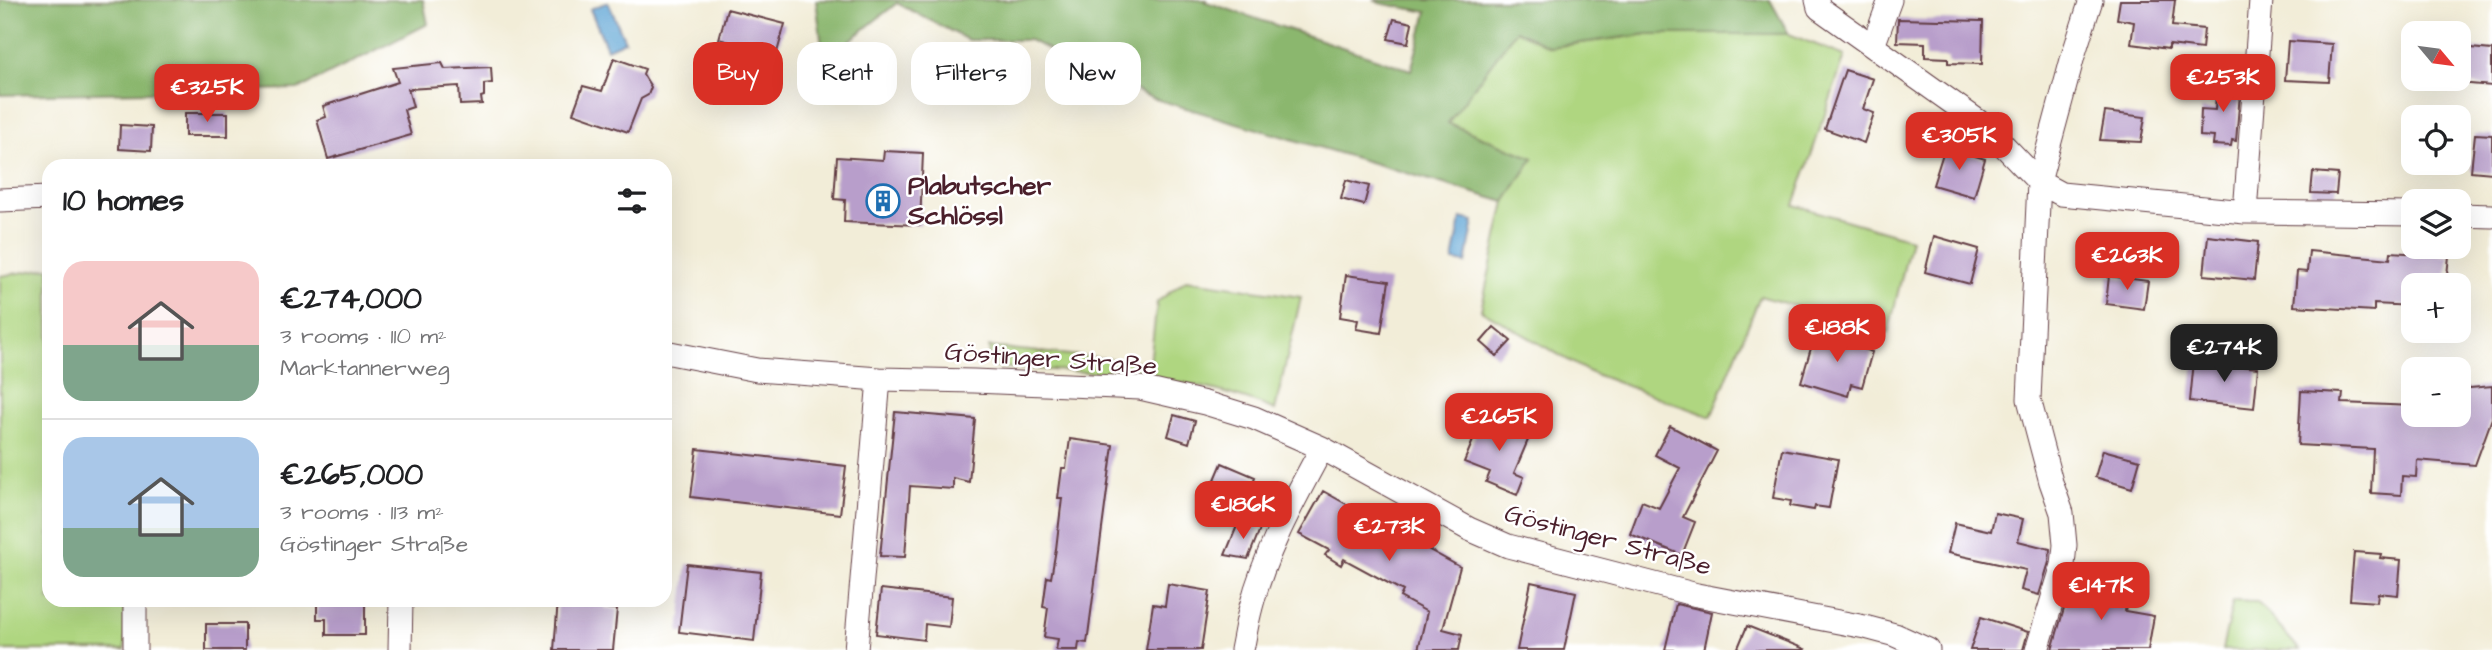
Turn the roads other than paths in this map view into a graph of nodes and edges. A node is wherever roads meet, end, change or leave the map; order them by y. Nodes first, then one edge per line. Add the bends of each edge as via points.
1 (1817, 0) edge
2 (1889, 0) edge
3 (2091, 0) edge
4 (2261, 0) edge
5 (1873, 46) junction
6 (2039, 182) junction
7 (42, 198) edge
8 (0, 200) edge
9 (2245, 212) junction
10 (2401, 214) edge
11 (2471, 215) edge
12 (2492, 216) edge
13 (672, 353) edge
14 (879, 379) junction
15 (1322, 449) junction
16 (135, 607) edge
17 (401, 607) edge
18 (135, 650) edge
19 (400, 650) edge
20 (856, 650) edge
21 (1242, 650) edge
22 (1928, 650) edge
23 (2037, 650) edge

1 - 5 street via 1819,8
2 - 5 street
3 - 6 street
4 - 9 street
5 - 6 street via 1984,126
6 - 9 street via 2061,194
6 - 23 street via 2029,399 2062,513 2065,545
7 - 8 street
9 - 10 street
11 - 12 street
13 - 14 street, Göstinger Straße via 757,370
14 - 15 street, Göstinger Straße via 1140,388 1254,418
14 - 20 street
15 - 21 street via 1268,558
15 - 22 street, Göstinger Straße via 1508,546 1697,595 1865,627
16 - 18 street
17 - 19 street

